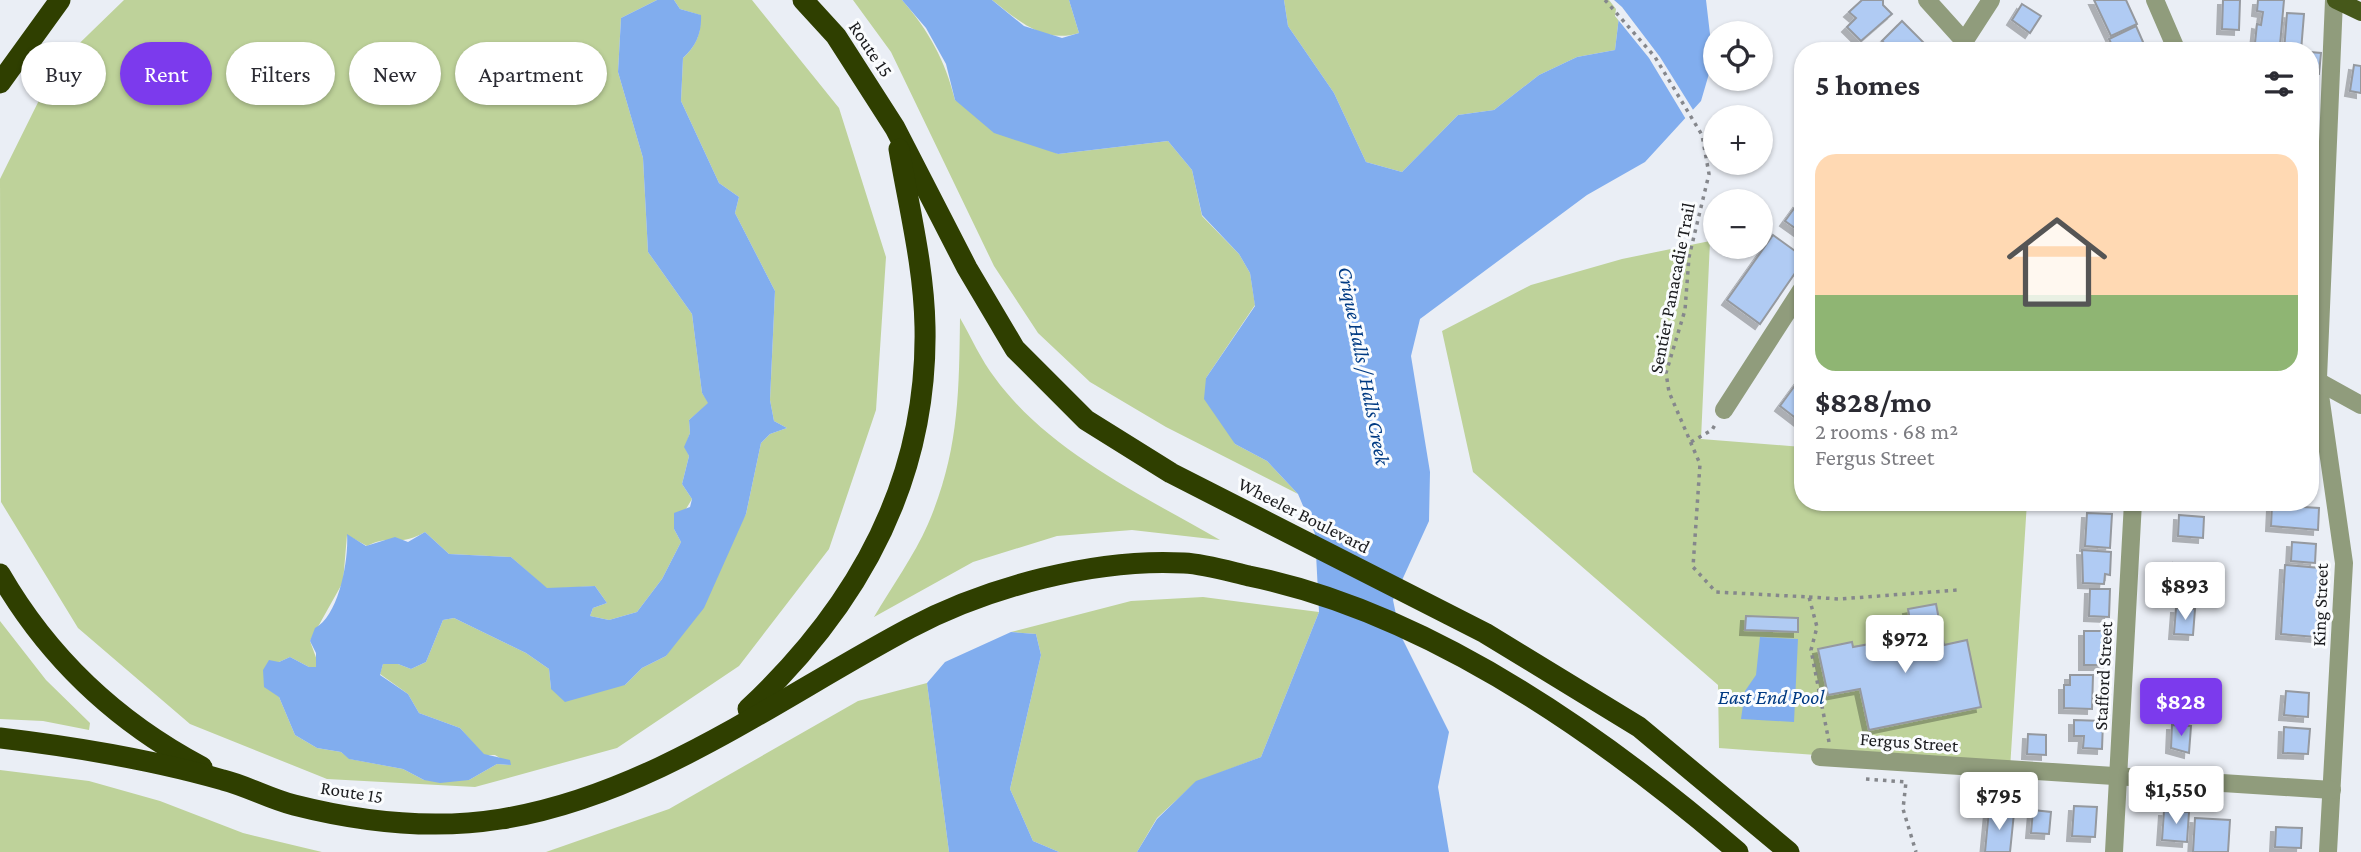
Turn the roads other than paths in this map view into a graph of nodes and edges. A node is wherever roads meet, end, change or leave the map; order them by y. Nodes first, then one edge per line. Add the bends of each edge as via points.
1 (803, 0) edge
2 (1927, 0) edge
3 (1991, 0) edge
4 (2155, 0) edge
5 (2335, 0) edge
6 (55, 3) edge
7 (2361, 12) edge
8 (1958, 42) edge
9 (1964, 42) edge
10 (2173, 42) edge
11 (0, 83) edge
12 (895, 128) junction
13 (2319, 289) edge
14 (1794, 301) edge
15 (2319, 382) edge
16 (2361, 405) edge
17 (1724, 410) road end
18 (2319, 410) edge
19 (2133, 511) edge
20 (0, 574) edge
21 (0, 738) edge
22 (692, 749) junction
23 (1826, 757) road end
24 (2118, 776) junction
25 (225, 780) junction
26 (2332, 790) junction
27 (1738, 852) edge
28 (1789, 852) edge
29 (2114, 852) edge
30 (2328, 852) edge

1 - 12 highway, Route 15 via 836,36
2 - 8 street
3 - 9 street
4 - 10 street
5 - 7 main road
5 - 13 street
6 - 11 highway
12 - 22 highway via 920,265 925,328 922,390 910,452 864,569 830,621 790,670 744,713
12 - 28 highway, Wheeler Boulevard via 967,268 1015,349 1086,420 1171,473 1485,633 1639,727
14 - 17 street
15 - 16 street
18 - 26 street, King Street via 2344,563
19 - 24 street, Stafford Street
20 - 25 highway via 60,659 109,707 165,747
21 - 25 highway, Route 15 via 85,748
22 - 25 highway, Route 15 via 631,782 566,805 484,821 428,824 359,819 291,804
22 - 27 highway via 915,624 1020,584 1100,566 1186,563 1296,585 1413,632 1578,725
23 - 24 street, Fergus Street
24 - 26 street, Fergus Street
24 - 29 street, Stafford Street
26 - 30 street, King Street

